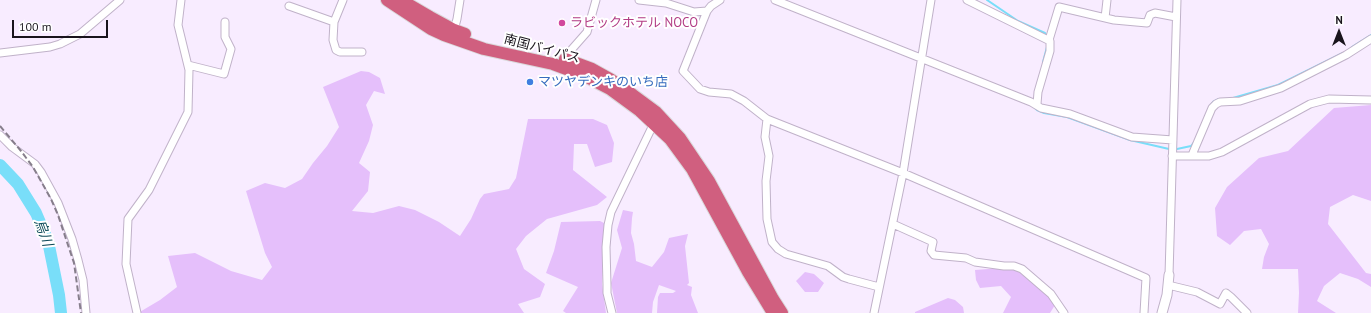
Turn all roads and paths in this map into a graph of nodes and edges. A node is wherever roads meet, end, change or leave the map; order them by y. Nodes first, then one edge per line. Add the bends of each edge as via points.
1 (120, 0) edge
2 (181, 0) edge
3 (343, 0) edge
4 (387, 0) edge
5 (401, 0) edge
6 (460, 0) edge
7 (596, 0) edge
8 (639, 0) edge
9 (720, 0) edge
10 (776, 0) edge
11 (931, 0) edge
12 (967, 0) edge
13 (1107, 0) edge
14 (1178, 0) edge
15 (288, 6) dead end
16 (706, 11) junction
17 (1176, 17) junction
18 (1105, 18) junction
19 (225, 22) dead end
20 (334, 22) junction
21 (454, 30) junction
22 (1371, 39) edge
23 (1049, 40) junction
24 (362, 52) dead end
25 (0, 53) edge
26 (922, 58) junction
27 (188, 65) junction
28 (568, 65) junction
29 (1371, 100) edge
30 (1034, 103) junction
31 (767, 120) junction
32 (654, 123) junction
33 (0, 135) edge
34 (1173, 140) junction
35 (1192, 155) junction
36 (1172, 156) junction
37 (903, 173) junction
38 (893, 224) junction
39 (1169, 275) joint
40 (1168, 285) junction
41 (878, 287) junction
42 (86, 313) edge
43 (137, 313) edge
44 (612, 313) edge
45 (773, 313) edge
46 (782, 313) edge
47 (874, 313) edge
48 (1064, 313) edge
49 (1144, 313) edge
50 (1162, 313) edge
51 (1247, 313) edge

1 - 25 street via 80,34 60,44
2 - 27 street via 178,25
3 - 20 street
4 - 28 highway, 南国バイパス via 431,29 450,37 484,49
5 - 21 highway, 南国バイパス
6 - 21 street
7 - 28 street via 587,32 572,49
8 - 16 street via 666,3 694,12
9 - 16 street
10 - 26 street
11 - 26 street
12 - 23 street
13 - 18 street
14 - 17 street
15 - 20 street
16 - 31 street via 683,71 700,90 731,94
17 - 18 street via 1155,13 1150,15 1146,23
17 - 34 street
18 - 23 street via 1059,7
19 - 27 street via 225,37 231,49 224,74
20 - 24 street via 333,40 336,50
21 - 28 highway, 南国バイパス
22 - 35 street via 1282,88 1240,101 1216,104
23 - 30 street via 1050,48
26 - 30 street
26 - 37 street
27 - 43 street via 188,112 149,190 128,219 126,264
28 - 32 highway, 南国バイパス via 610,88
28 - 46 highway, 南国バイパス via 592,69 610,79 656,112 680,138 709,181
29 - 35 street via 1329,99 1310,104 1222,152 1209,156
30 - 34 street via 1041,108 1070,114 1132,137
31 - 37 street
31 - 41 street via 767,219 772,242 786,254 828,266 848,280
32 - 44 street via 611,212 608,225 607,289
32 - 45 highway, 南国バイパス via 692,169
33 - 42 street via 35,164 58,203 78,260
34 - 36 street
35 - 36 street
36 - 39 street
37 - 38 street
37 - 49 street via 1146,278
38 - 41 street
38 - 48 street via 933,242 931,250 934,255 960,257 975,262 1022,269 1051,294
39 - 40 street
40 - 50 street
40 - 51 street via 1197,292 1220,304 1226,293
41 - 47 street

